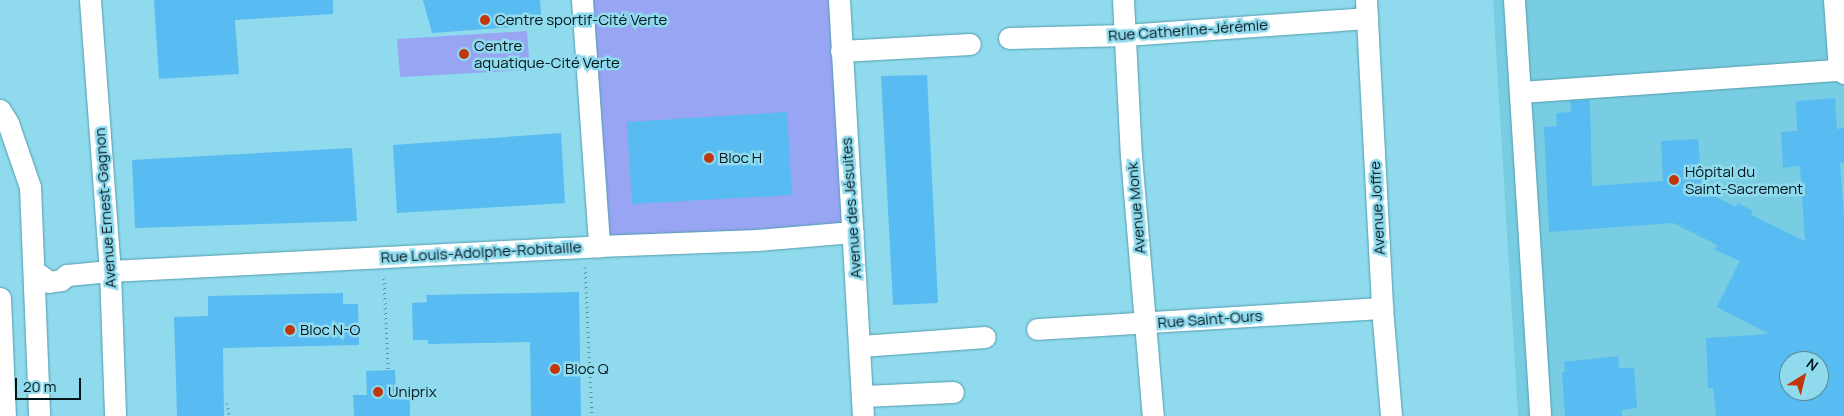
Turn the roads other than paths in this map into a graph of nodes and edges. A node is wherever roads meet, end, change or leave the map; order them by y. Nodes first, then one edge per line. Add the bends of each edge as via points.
1 (90, 0) edge
2 (582, 0) edge
3 (839, 0) edge
4 (1123, 0) edge
5 (1514, 0) edge
6 (1834, 0) edge
7 (1367, 9) edge
8 (1125, 35) junction
9 (1008, 38) dead end
10 (970, 44) dead end
11 (841, 51) junction
12 (1842, 72) edge
13 (1521, 92) junction
14 (0, 110) edge
15 (9, 153) edge
16 (853, 232) junction
17 (592, 246) junction
18 (110, 271) junction
19 (36, 282) junction
20 (0, 295) edge
21 (1382, 308) junction
22 (1146, 323) junction
23 (1037, 329) dead end
24 (985, 337) dead end
25 (861, 346) junction
26 (953, 392) dead end
27 (863, 406) edge
28 (5, 416) edge
29 (39, 416) edge
30 (115, 416) edge
31 (1153, 416) edge
32 (1390, 416) edge
33 (1540, 416) edge

1 - 18 street, Avenue Ernest-Gagnon
2 - 17 street
3 - 11 street, Avenue des Jésuites
4 - 8 street, Avenue Monk
5 - 13 street
6 - 12 street
7 - 8 street, Rue Catherine-Jérémie
7 - 21 street, Avenue Joffre
8 - 9 street, Rue Catherine-Jérémie
8 - 22 street, Avenue Monk via 1131,156
10 - 11 street
11 - 16 street, Avenue des Jésuites
12 - 13 street
13 - 33 street
14 - 15 street via 8,123
15 - 19 street via 30,187
16 - 17 street, Rue Louis-Adolphe-Robitaille via 757,240
16 - 25 street, Avenue des Jésuites
17 - 18 street, Rue Louis-Adolphe-Robitaille
18 - 19 street, Rue Louis-Adolphe-Robitaille via 67,275 59,268 47,269
18 - 30 street, Avenue Ernest-Gagnon
19 - 20 street
19 - 29 street
20 - 28 street
21 - 22 street, Rue Saint-Ours
21 - 32 street, Avenue Joffre
22 - 23 street, Rue Saint-Ours
22 - 31 street, Avenue Monk
24 - 25 street
25 - 27 street, Avenue des Jésuites
26 - 27 street

